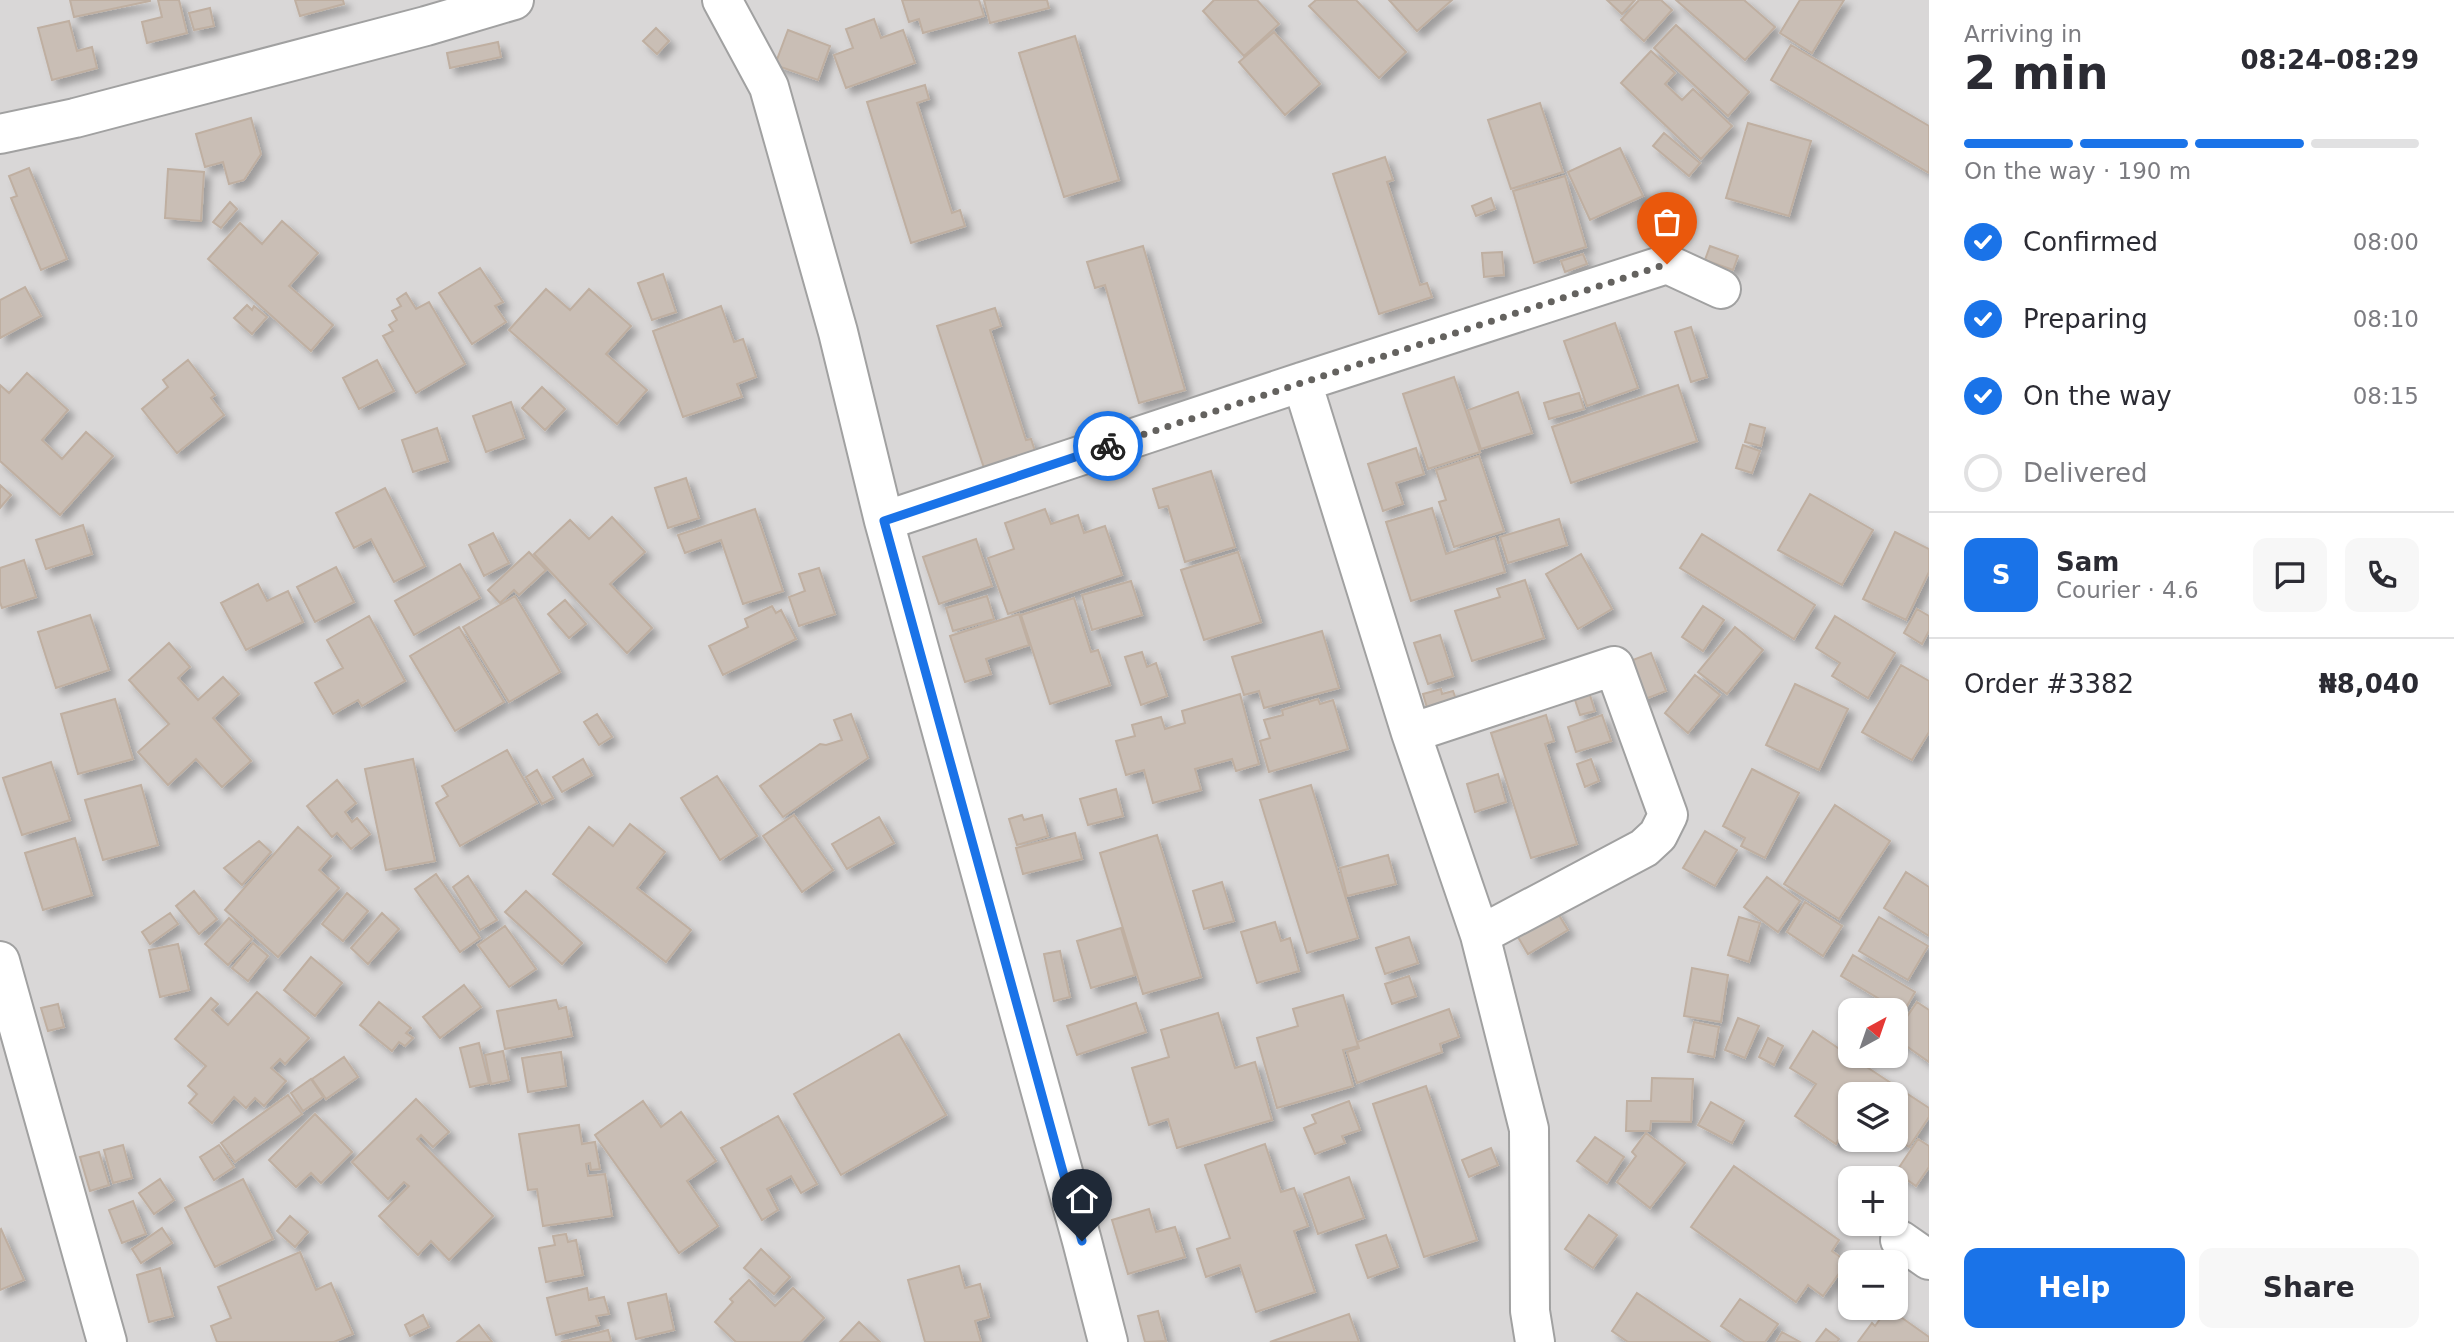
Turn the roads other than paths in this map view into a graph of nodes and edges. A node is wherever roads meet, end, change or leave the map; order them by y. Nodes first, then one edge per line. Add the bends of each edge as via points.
1 (514, 0) edge
2 (722, 0) edge
3 (0, 134) edge
4 (1721, 289) dead end
5 (1302, 382) junction
6 (884, 521) junction
7 (1411, 733) junction
8 (1480, 935) junction
9 (0, 961) edge
10 (107, 1342) edge
11 (1108, 1342) edge
12 (1535, 1342) edge

1 - 3 street
2 - 6 street via 769,87 838,332
4 - 5 street via 1667,264
5 - 6 street
5 - 7 street
6 - 11 street
7 - 8 street
7 - 8 street via 1614,666 1668,815 1658,835 1644,848
8 - 12 street via 1529,1129 1530,1311
9 - 10 street

